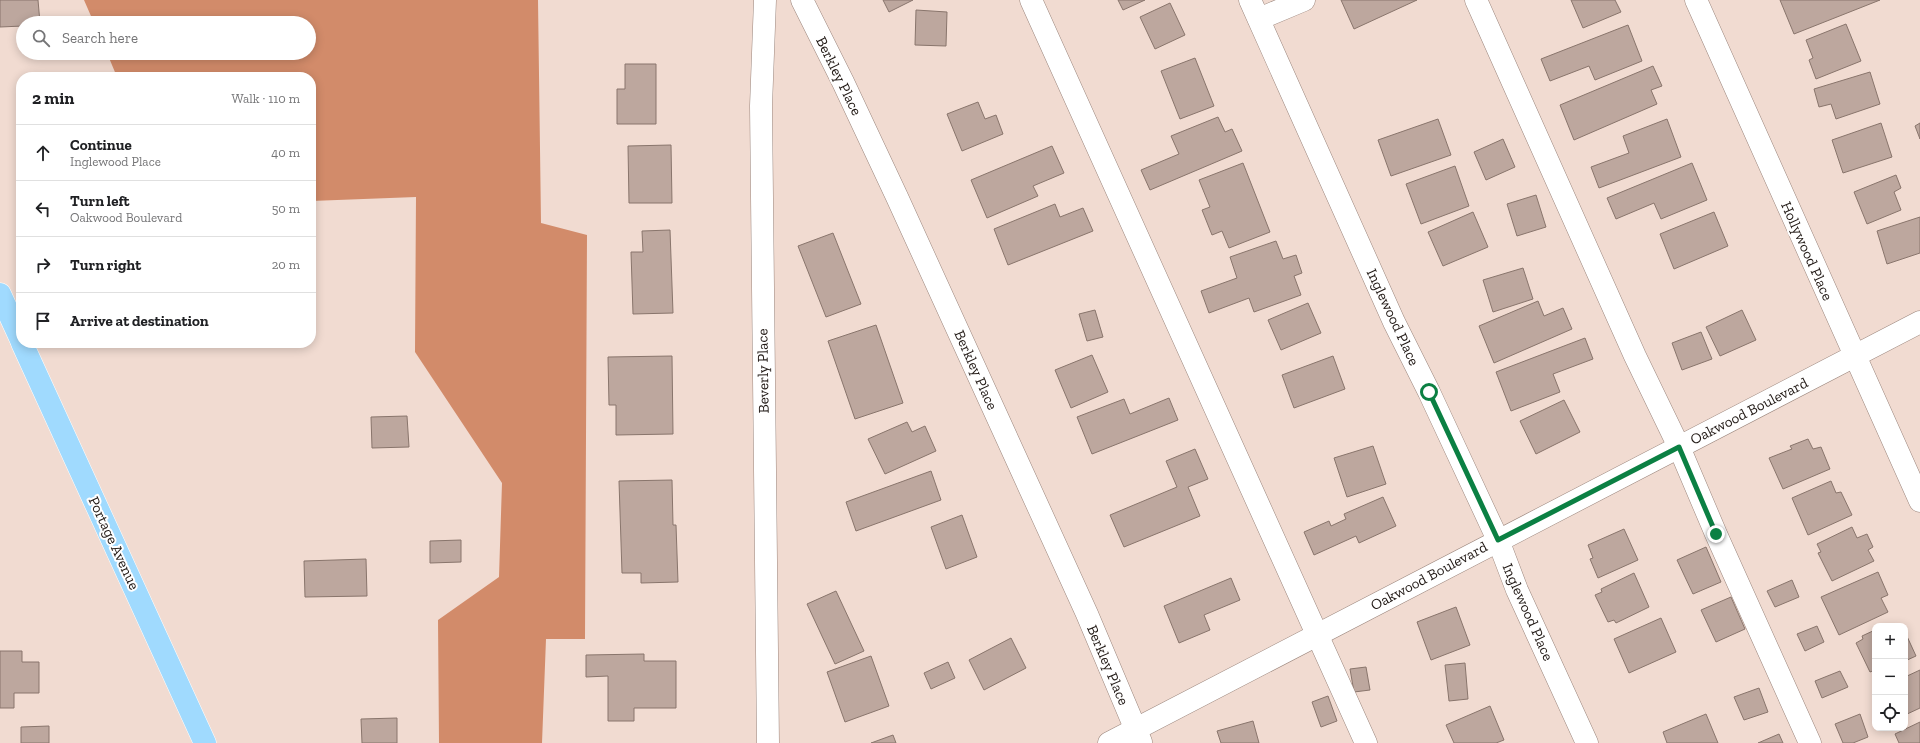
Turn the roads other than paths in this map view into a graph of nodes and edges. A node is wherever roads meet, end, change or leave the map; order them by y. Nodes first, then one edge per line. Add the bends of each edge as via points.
1 (765, 0) edge
2 (802, 0) edge
3 (1031, 0) edge
4 (1304, 0) edge
5 (1476, 0) edge
6 (1696, 0) edge
7 (1254, 10) edge
8 (0, 294) edge
9 (1920, 322) edge
10 (16, 329) edge
11 (24, 348) edge
12 (1854, 356) junction
13 (1679, 447) junction
14 (1920, 501) edge
15 (1498, 540) junction
16 (1317, 635) junction
17 (1138, 736) edge
18 (205, 743) edge
19 (768, 743) edge
20 (1109, 743) edge
21 (1366, 743) edge
22 (1587, 743) edge
23 (1810, 743) edge

1 - 19 street, Beverly Place via 760,106
2 - 17 street, Berkley Place via 844,82 897,197 1087,614
3 - 16 street
4 - 7 street
5 - 13 street via 1635,356
6 - 12 street, Hollywood Place
7 - 15 street, Inglewood Place via 1394,322
8 - 10 main road
9 - 12 street, Oakwood Boulevard
11 - 18 main road, Portage Avenue
12 - 13 street, Oakwood Boulevard
12 - 14 street, Hollywood Place
13 - 15 street, Oakwood Boulevard
13 - 23 street
15 - 16 street, Oakwood Boulevard
15 - 22 street, Inglewood Place via 1517,590
16 - 17 street, Oakwood Boulevard
16 - 21 street
17 - 20 street, Oakwood Boulevard

